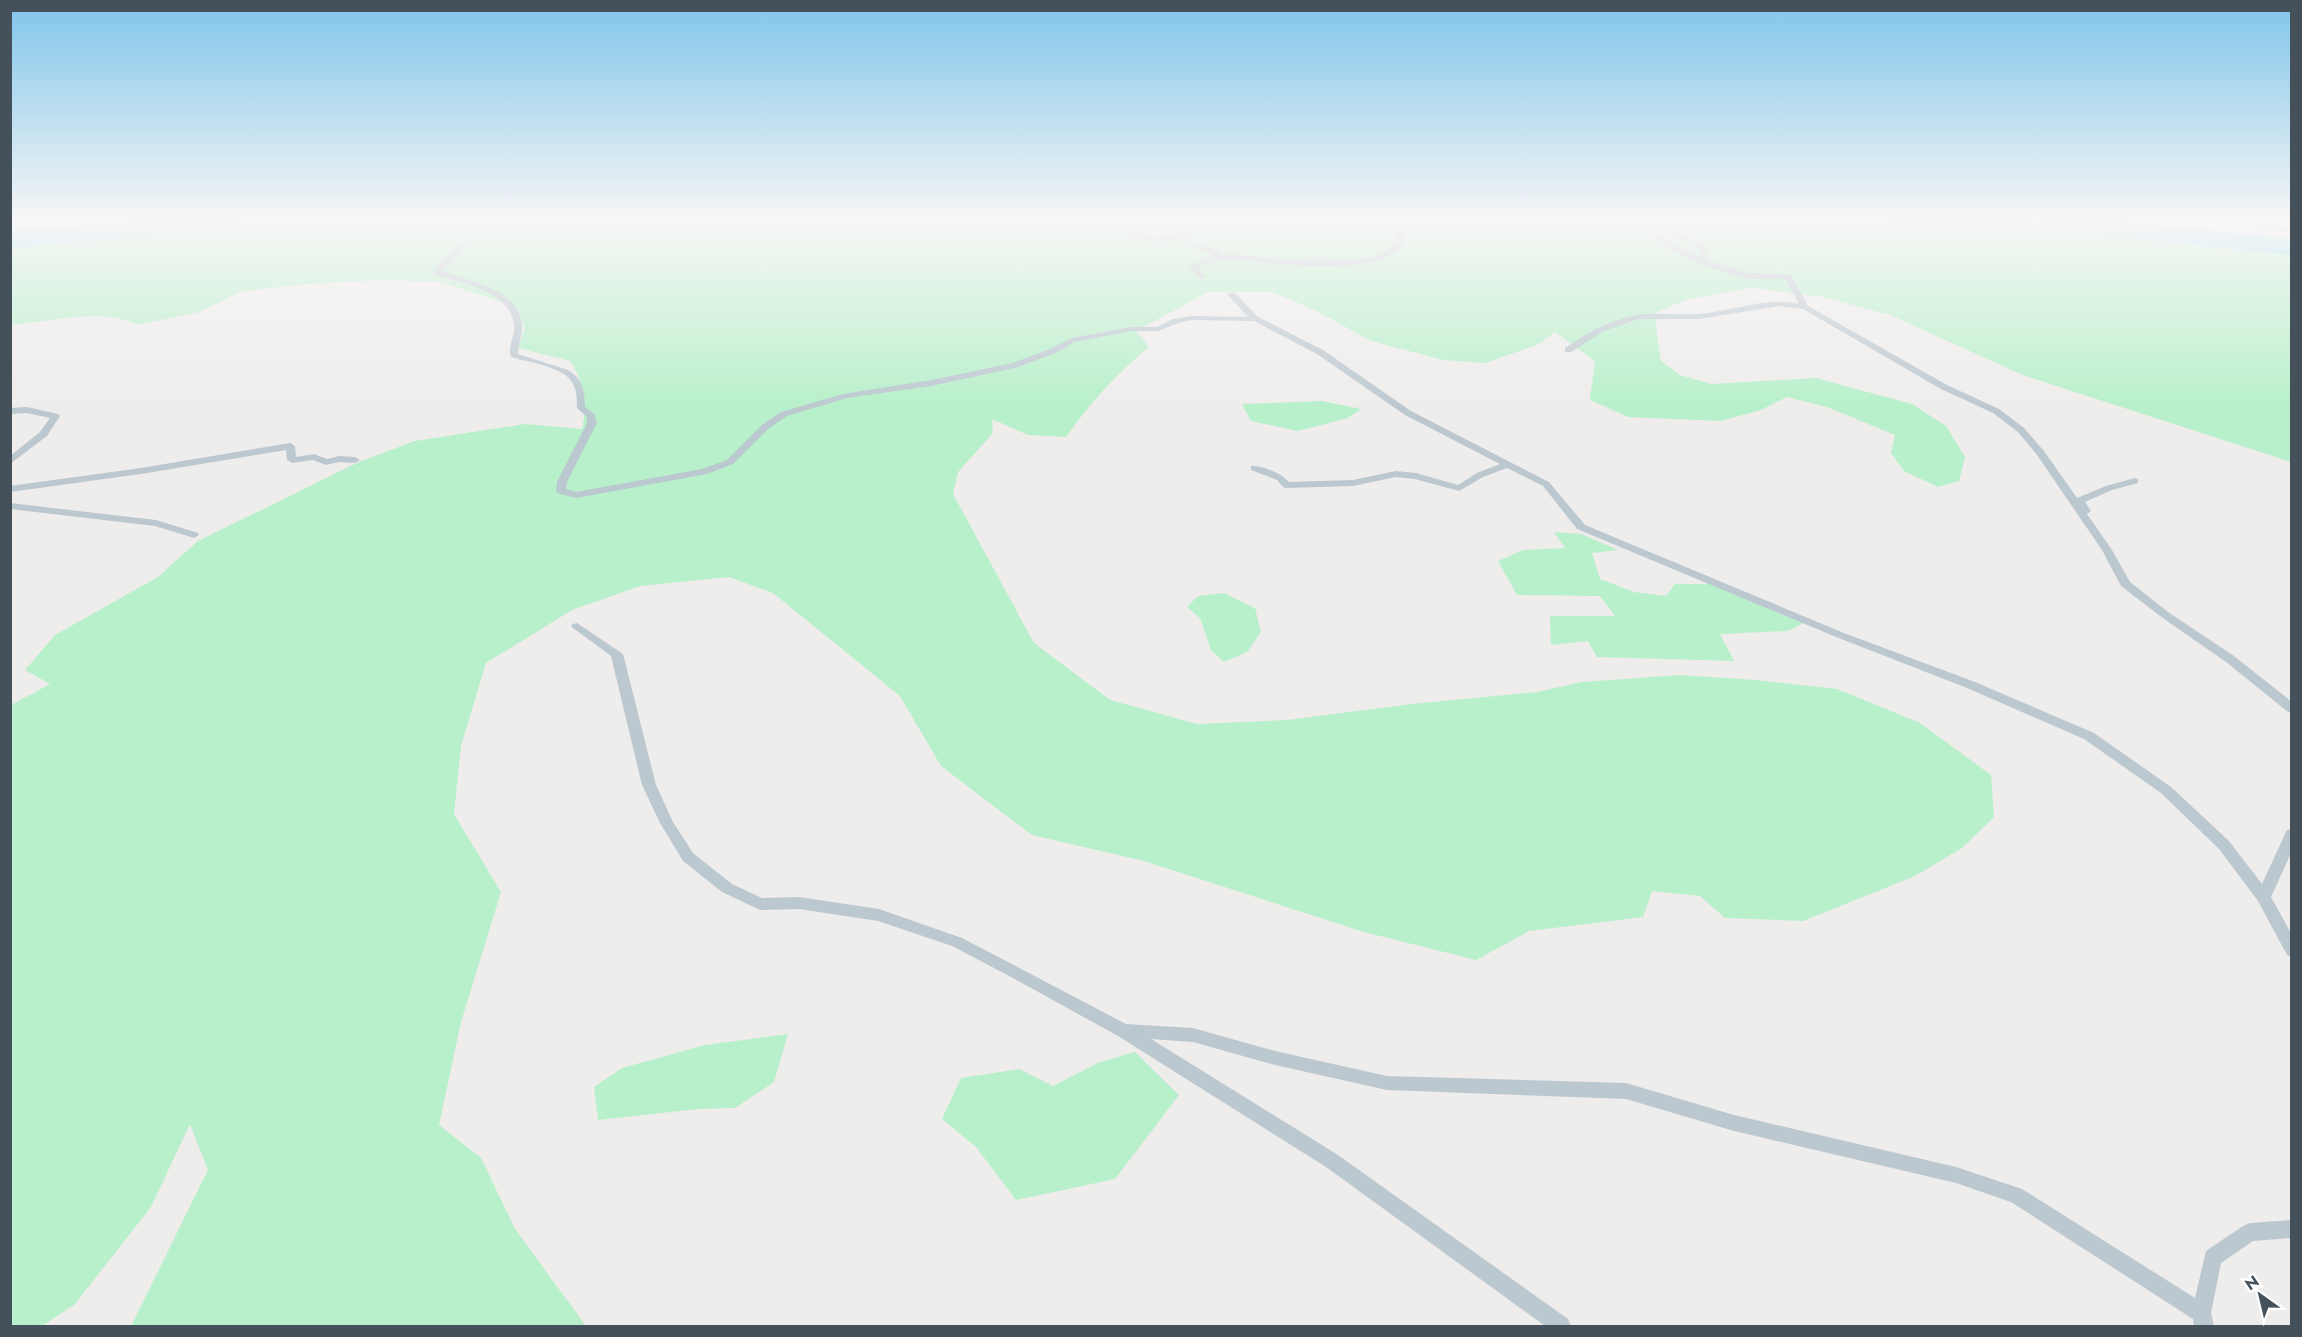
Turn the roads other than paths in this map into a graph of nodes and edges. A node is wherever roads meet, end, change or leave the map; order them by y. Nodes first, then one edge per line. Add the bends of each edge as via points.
1 (478, 284) edge
2 (1792, 284) edge
3 (1230, 294) dead end
4 (1805, 307) junction
5 (1255, 319) junction
6 (1568, 350) dead end
7 (10, 411) edge
8 (355, 460) dead end
9 (10, 461) edge
10 (1509, 464) junction
11 (1254, 468) dead end
12 (2135, 481) dead end
13 (10, 489) edge
14 (10, 506) edge
15 (194, 535) dead end
16 (2164, 614) junction
17 (577, 626) dead end
18 (2292, 709) edge
19 (2292, 834) edge
20 (2264, 897) junction
21 (2292, 951) edge
22 (1124, 1031) junction
23 (2292, 1228) edge
24 (2203, 1320) edge
25 (1561, 1326) edge

1 - 5 street via 512,308 519,330 514,355 563,369 575,377 581,408 591,416 592,423 562,482 561,491 576,495 704,472 730,462 784,414 846,396 1015,365 1072,340 1131,329 1158,329 1191,318
2 - 4 street
3 - 5 street
4 - 6 street via 1772,306 1699,317 1638,317 1591,334
4 - 16 street via 1944,387 1996,411 2021,430 2042,453 2125,584
5 - 10 street via 1320,352 1408,413
7 - 9 street via 55,416 44,434
8 - 13 street via 292,460 290,446
10 - 11 street via 1459,488 1396,474 1353,483 1286,485 1280,478
10 - 20 street via 1546,484 1581,527 2090,736 2166,790 2224,845
12 - 16 street via 2079,501 2124,576
14 - 15 street via 156,523
16 - 18 street via 2230,659
17 - 22 street via 617,654 649,784 667,823 688,857 727,888 760,904 799,903 879,915 957,942
19 - 20 street
20 - 21 street
22 - 24 street via 1193,1035 1387,1083 1626,1091 1734,1123 1956,1174 2016,1195
22 - 25 street via 1332,1161
23 - 24 street via 2250,1232 2212,1258

